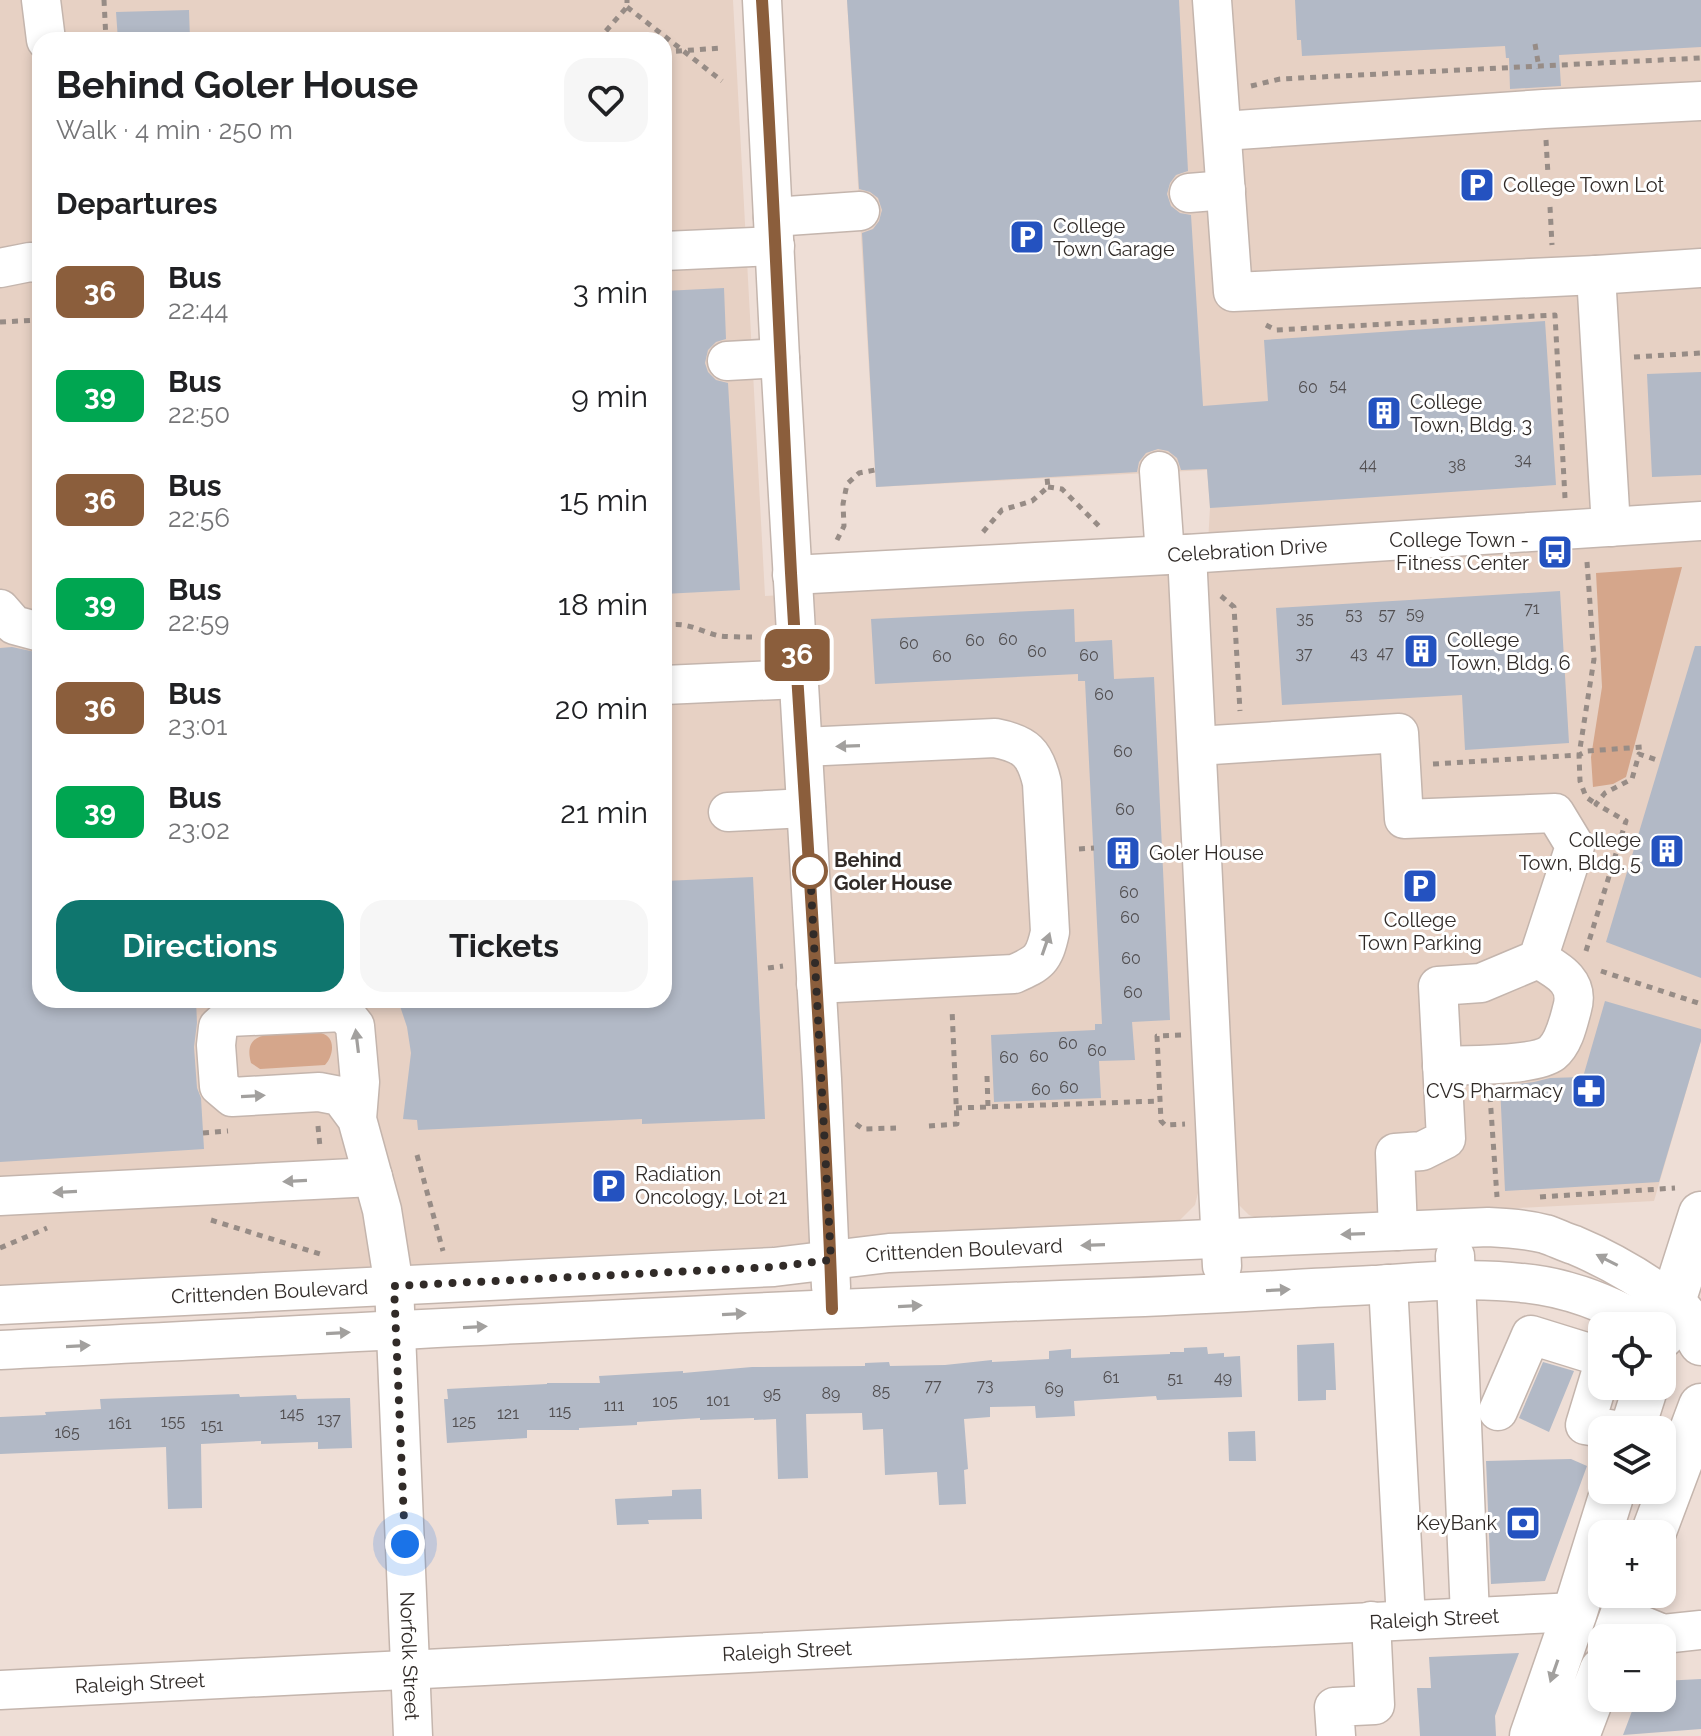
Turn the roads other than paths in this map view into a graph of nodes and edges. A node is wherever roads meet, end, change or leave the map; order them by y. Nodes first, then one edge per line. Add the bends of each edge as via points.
1 (41, 0) edge
2 (762, 0) edge
3 (1212, 0) edge
4 (45, 32) edge
5 (1701, 101) edge
6 (1223, 131) junction
7 (860, 211) dead end
8 (774, 232) junction
9 (672, 250) edge
10 (32, 262) edge
11 (0, 268) edge
12 (1701, 268) edge
13 (1596, 275) junction
14 (780, 358) junction
15 (727, 361) dead end
16 (1159, 471) dead end
17 (1701, 521) edge
18 (1611, 527) junction
19 (1176, 555) junction
20 (792, 575) junction
21 (0, 609) edge
22 (32, 630) edge
23 (799, 679) junction
24 (672, 685) edge
25 (1197, 746) junction
26 (803, 747) junction
27 (806, 808) junction
28 (728, 812) dead end
29 (1538, 959) junction
30 (802, 975) junction
31 (1442, 1066) junction
32 (357, 1119) dead end
33 (373, 1177) junction
34 (0, 1196) edge
35 (1688, 1201) edge
36 (1454, 1229) junction
37 (1398, 1231) junction
38 (1222, 1239) junction
39 (831, 1260) junction
40 (1457, 1281) junction
41 (1388, 1284) junction
42 (394, 1286) junction
43 (1223, 1292) junction
44 (0, 1305) edge
45 (832, 1309) junction
46 (1624, 1312) edge
47 (1656, 1312) edge
48 (1664, 1312) edge
49 (1676, 1322) edge
50 (397, 1330) junction
51 (1676, 1339) edge
52 (1701, 1343) edge
53 (0, 1350) edge
54 (1588, 1353) edge
55 (1701, 1361) edge
56 (1593, 1400) edge
57 (1701, 1406) edge
58 (1498, 1411) dead end
59 (1588, 1426) edge
60 (1609, 1504) edge
61 (1658, 1520) edge
62 (1575, 1612) junction
63 (1470, 1616) junction
64 (1622, 1616) edge
65 (1389, 1621) junction
66 (1701, 1630) edge
67 (409, 1669) junction
68 (0, 1690) edge
69 (1588, 1707) edge
70 (413, 1736) edge
71 (1336, 1736) edge
72 (1532, 1736) edge
73 (1577, 1736) edge

1 - 4 street
2 - 8 street
3 - 6 street
5 - 6 street
6 - 13 street via 1208,192 1233,292
7 - 8 street
8 - 9 street
8 - 14 street
10 - 11 street
12 - 13 street
13 - 18 street
14 - 15 street
14 - 20 street
16 - 19 street
17 - 18 street, Celebration Drive
18 - 19 street, Celebration Drive
19 - 20 street, Celebration Drive
19 - 25 street
20 - 23 street
21 - 22 street via 14,625
23 - 24 street
23 - 26 street
25 - 29 street via 1399,733 1404,819 1555,813 1575,846
25 - 38 street
26 - 27 street
30 -> 26 street via 1014,974 1036,965 1050,932 1042,783 1030,752 995,738
27 - 28 street
27 - 30 street
29 - 31 street via 1481,983 1438,986
29 - 31 street via 1570,981 1575,998 1564,1037 1552,1053 1536,1060
30 - 39 street
31 - 37 street via 1446,1139 1422,1151 1395,1153
32 - 33 street, Norfolk Street
33 -> 34 street
33 - 42 street, Norfolk Street
35 - 48 main road
36 - 37 street, Crittenden Boulevard
36 - 40 street
47 -> 36 street, Crittenden Boulevard via 1644,1281 1589,1251 1517,1229
37 -> 38 street, Crittenden Boulevard
38 -> 39 street, Crittenden Boulevard
38 - 43 street
39 - 42 street, Crittenden Boulevard
39 - 45 street
40 - 41 street
40 - 46 street via 1555,1288
40 - 63 street
43 -> 41 street
41 - 65 street
42 - 44 street, Crittenden Boulevard
42 - 50 street, Norfolk Street
45 -> 43 street
50 -> 45 street
49 - 52 main road via 1687,1319
53 -> 50 street
50 - 67 street, Norfolk Street
51 - 55 main road
54 - 58 street via 1531,1335
56 - 59 street
57 - 61 main road
60 - 62 main road
62 - 63 street, Raleigh Street
62 -> 72 main road
63 - 65 street, Raleigh Street
64 - 66 street via 1663,1634
65 - 67 street, Raleigh Street
65 - 71 street via 1375,1705 1334,1707
67 - 68 street, Raleigh Street
67 - 70 street, Norfolk Street
69 - 73 main road

